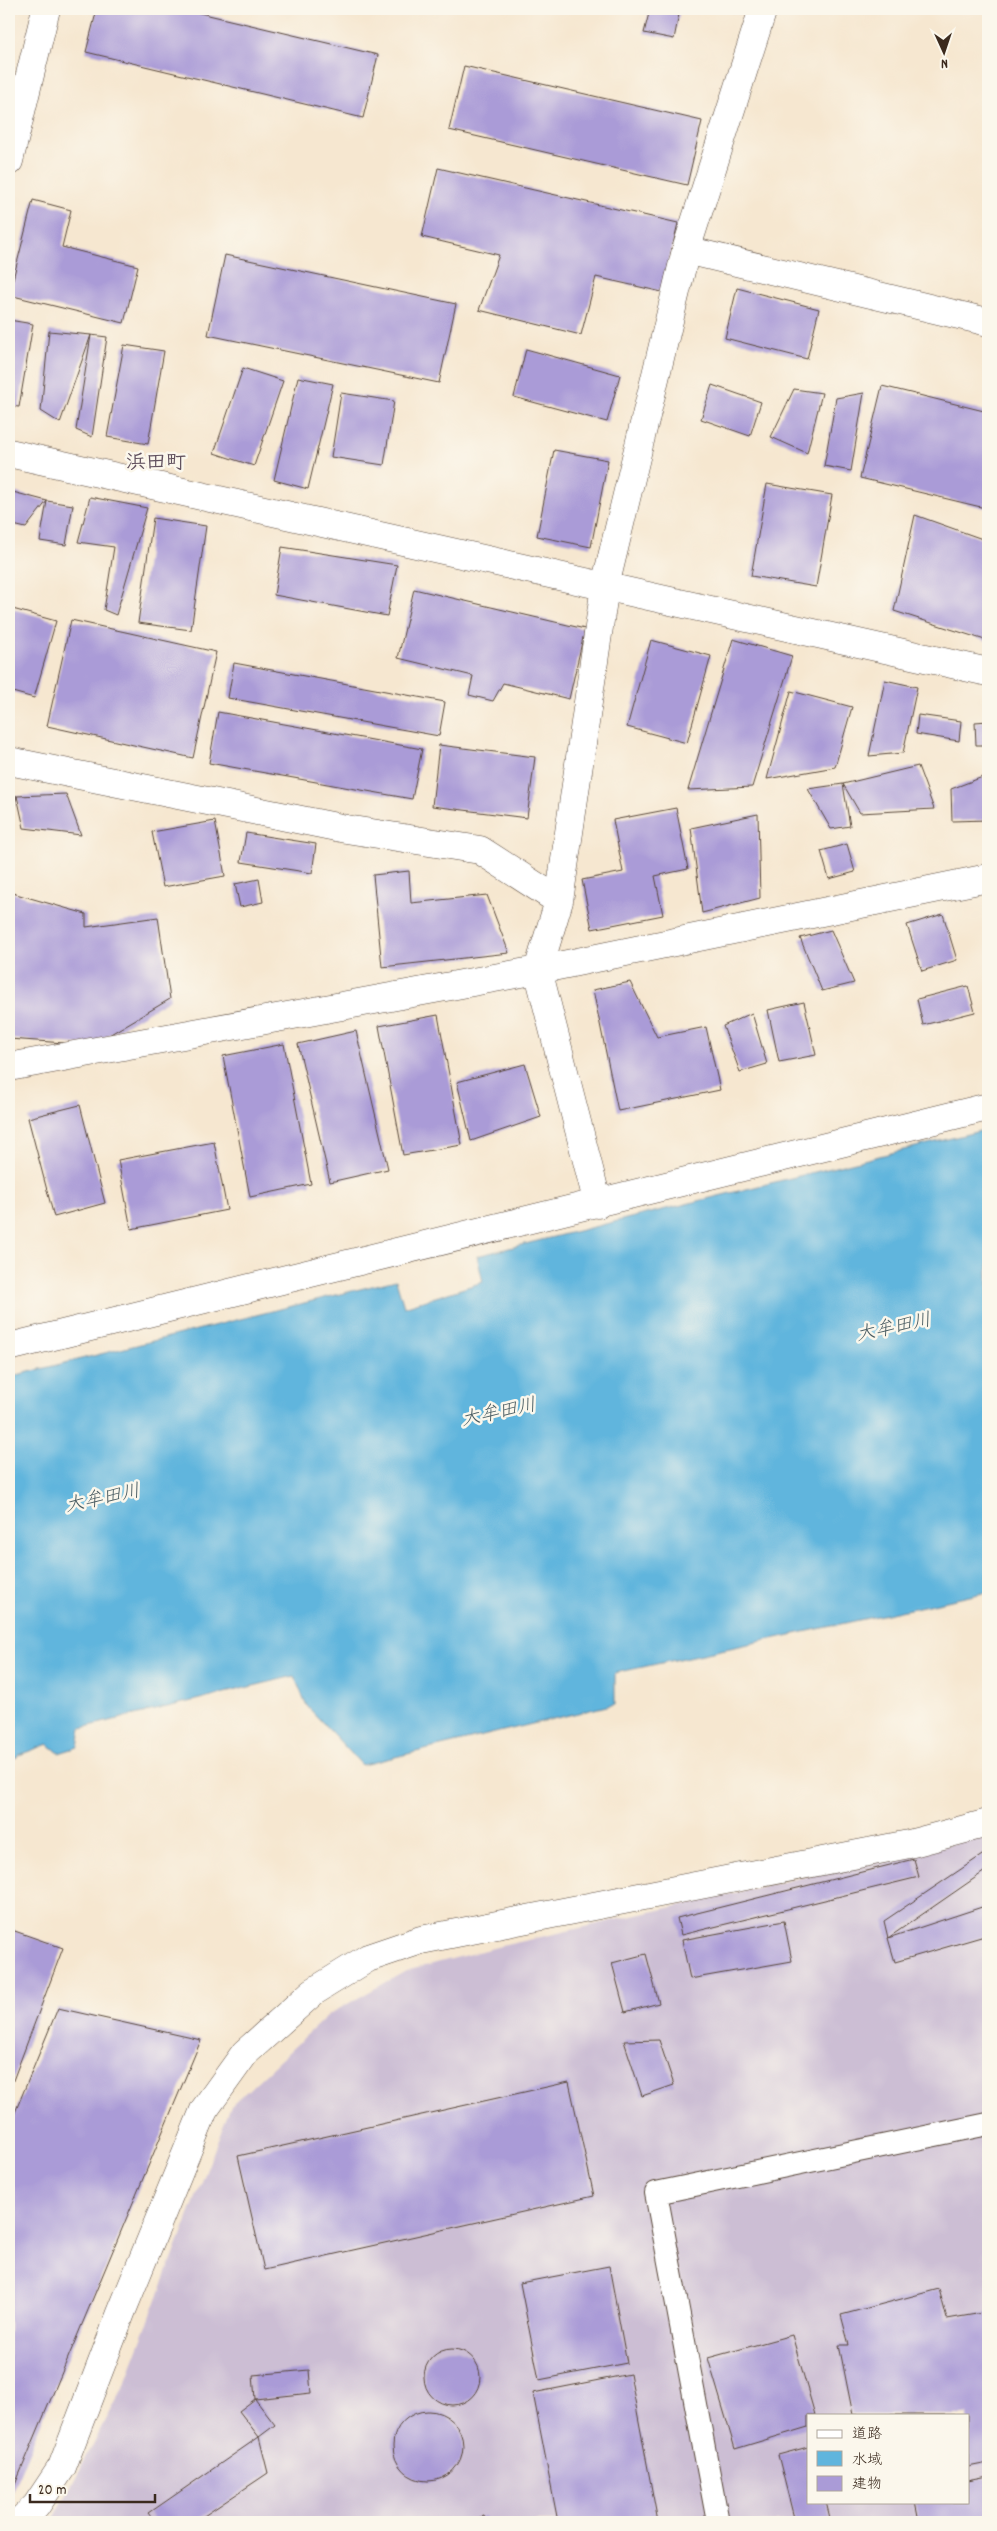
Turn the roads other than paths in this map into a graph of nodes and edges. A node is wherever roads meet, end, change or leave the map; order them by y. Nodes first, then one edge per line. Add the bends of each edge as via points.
1 (46, 9) edge
2 (763, 9) edge
3 (15, 110) edge
4 (9, 161) edge
5 (686, 250) junction
6 (988, 322) edge
7 (9, 453) edge
8 (605, 586) junction
9 (988, 672) edge
10 (9, 760) edge
11 (988, 878) edge
12 (559, 901) junction
13 (538, 970) junction
14 (9, 1067) edge
15 (988, 1107) edge
16 (598, 1204) junction
17 (9, 1347) edge
18 (988, 1824) edge
19 (988, 2124) edge
20 (19, 2522) edge
21 (718, 2522) edge

1 - 3 street
2 - 5 street
3 - 4 street
5 - 6 street
5 - 8 street
7 - 8 street
8 - 9 street
8 - 12 street
10 - 12 street via 346,829 480,850
11 - 13 street
12 - 13 street
13 - 14 street
13 - 16 street
15 - 16 street
16 - 17 street
18 - 20 street via 909,1844 421,1940 368,1958 313,1992 245,2054 204,2110 62,2467 36,2506
19 - 21 lane via 656,2193

